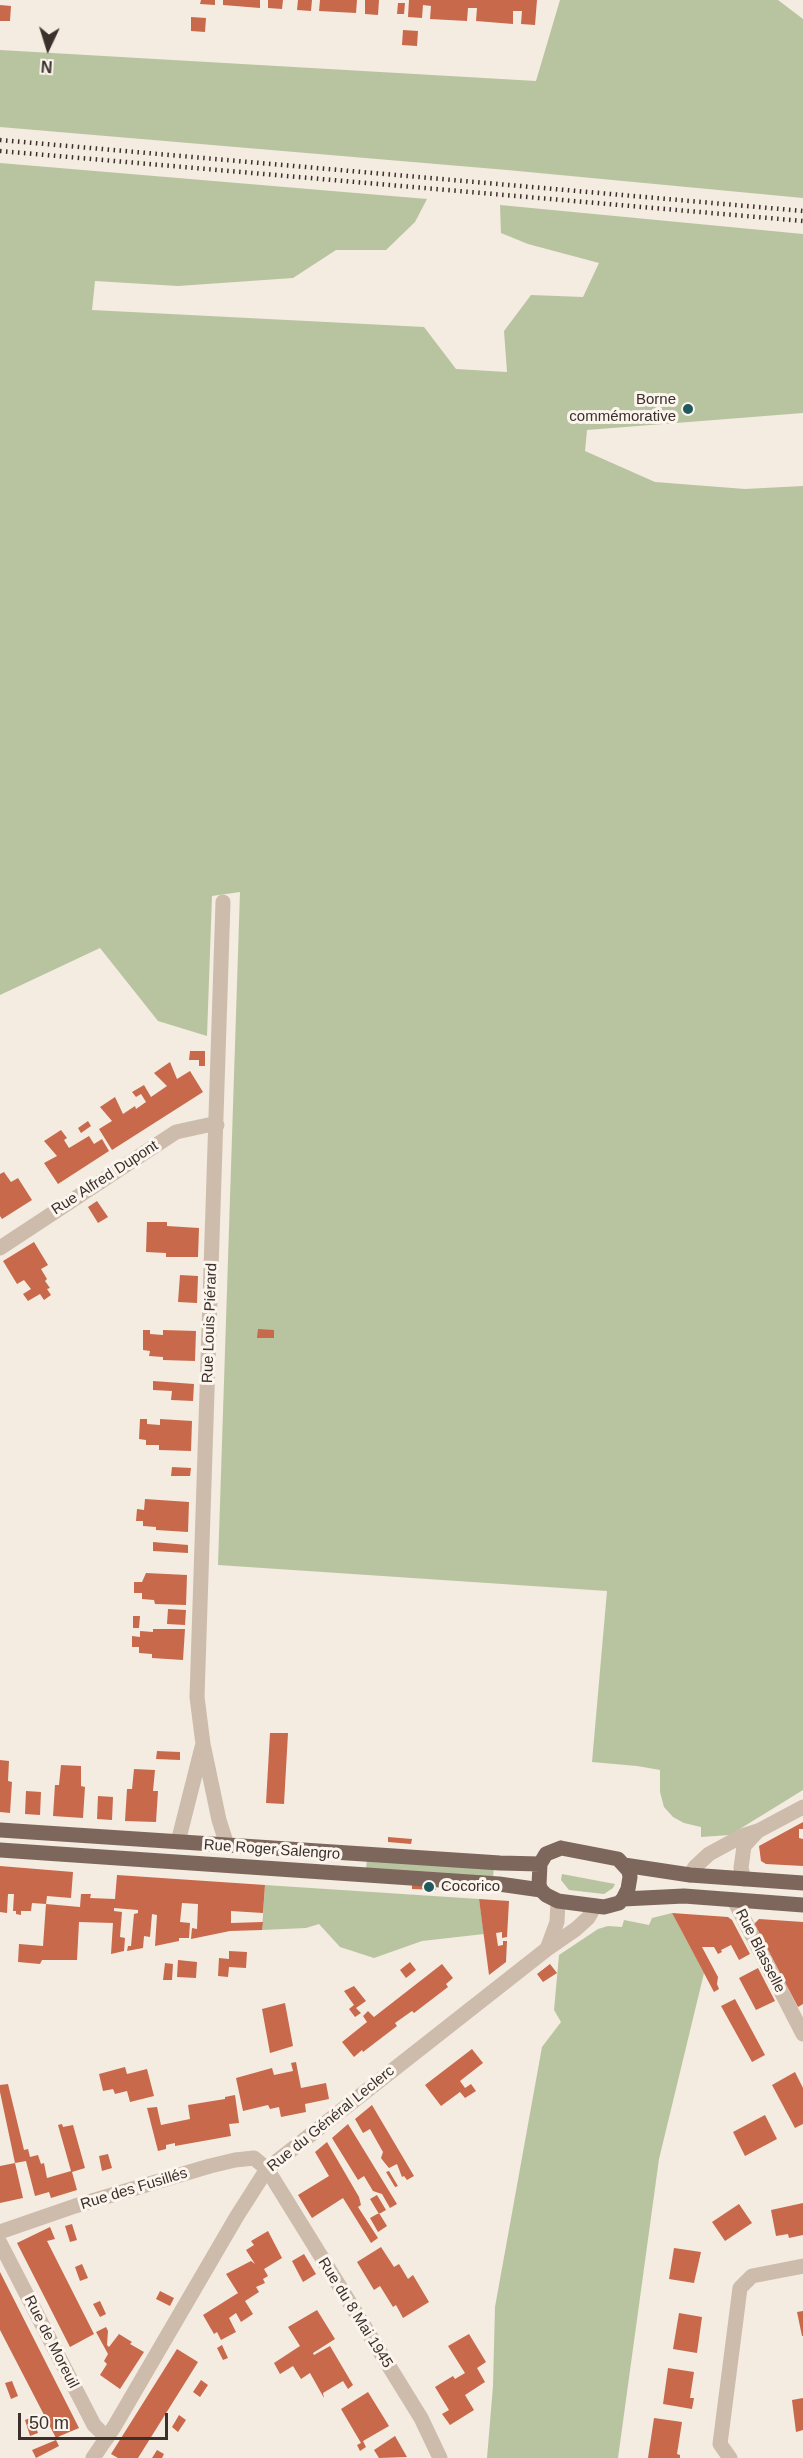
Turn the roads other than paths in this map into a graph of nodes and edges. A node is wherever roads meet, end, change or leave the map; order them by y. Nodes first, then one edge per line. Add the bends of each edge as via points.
1 (223, 902) dead end
2 (217, 1125) junction
3 (0, 1248) edge
4 (203, 1744) junction
5 (803, 1807) edge
6 (0, 1830) edge
7 (758, 1831) junction
8 (178, 1842) junction
9 (227, 1845) junction
10 (0, 1850) edge
11 (540, 1864) junction
12 (624, 1865) junction
13 (690, 1875) junction
14 (744, 1879) junction
15 (803, 1883) edge
16 (541, 1890) junction
17 (623, 1899) junction
18 (734, 1900) junction
19 (558, 1901) junction
20 (803, 1905) edge
21 (595, 1906) junction
22 (547, 1949) junction
23 (803, 2034) edge
24 (267, 2169) junction
25 (0, 2232) edge
26 (0, 2243) edge
27 (803, 2266) edge
28 (107, 2438) junction
29 (93, 2458) edge
30 (441, 2458) edge
31 (730, 2458) edge

1 - 2 street, Rue Louis Piérard
2 - 3 street, Rue Alfred Dupont via 176,1132
2 - 4 street, Rue Louis Piérard via 197,1698
4 - 8 street, Rue Louis Piérard
4 - 9 street, Rue Louis Piérard
5 - 7 street
6 - 8 main road, Rue Roger Salengro
7 - 13 street via 709,1854
7 - 14 street via 744,1846
8 - 9 main road, Rue Roger Salengro
9 - 11 main road, Rue Roger Salengro
10 - 16 main road, Rue Roger Salengro via 488,1883
11 - 12 main road via 546,1854 561,1848 610,1856
11 - 16 main road
12 - 13 main road
12 - 17 main road via 630,1881
13 - 14 main road
14 - 15 main road
16 - 19 main road
17 - 18 main road via 684,1896
17 - 21 main road via 612,1905
18 - 20 main road
18 - 23 street, Rue Blasselle
19 - 21 main road
19 - 22 street
21 - 22 street, Rue du Général Leclerc via 576,1929
22 - 24 street, Rue du Général Leclerc
24 - 25 street, Rue des Fusillés via 254,2158 235,2160
24 - 28 street, Rue du Général Leclerc
24 - 30 street, Rue du 8 Mai 1945 via 421,2418
26 - 28 street, Rue de Moreuil via 94,2425
27 - 31 street via 752,2276 740,2289 720,2444
28 - 29 street, Rue du Général Leclerc

